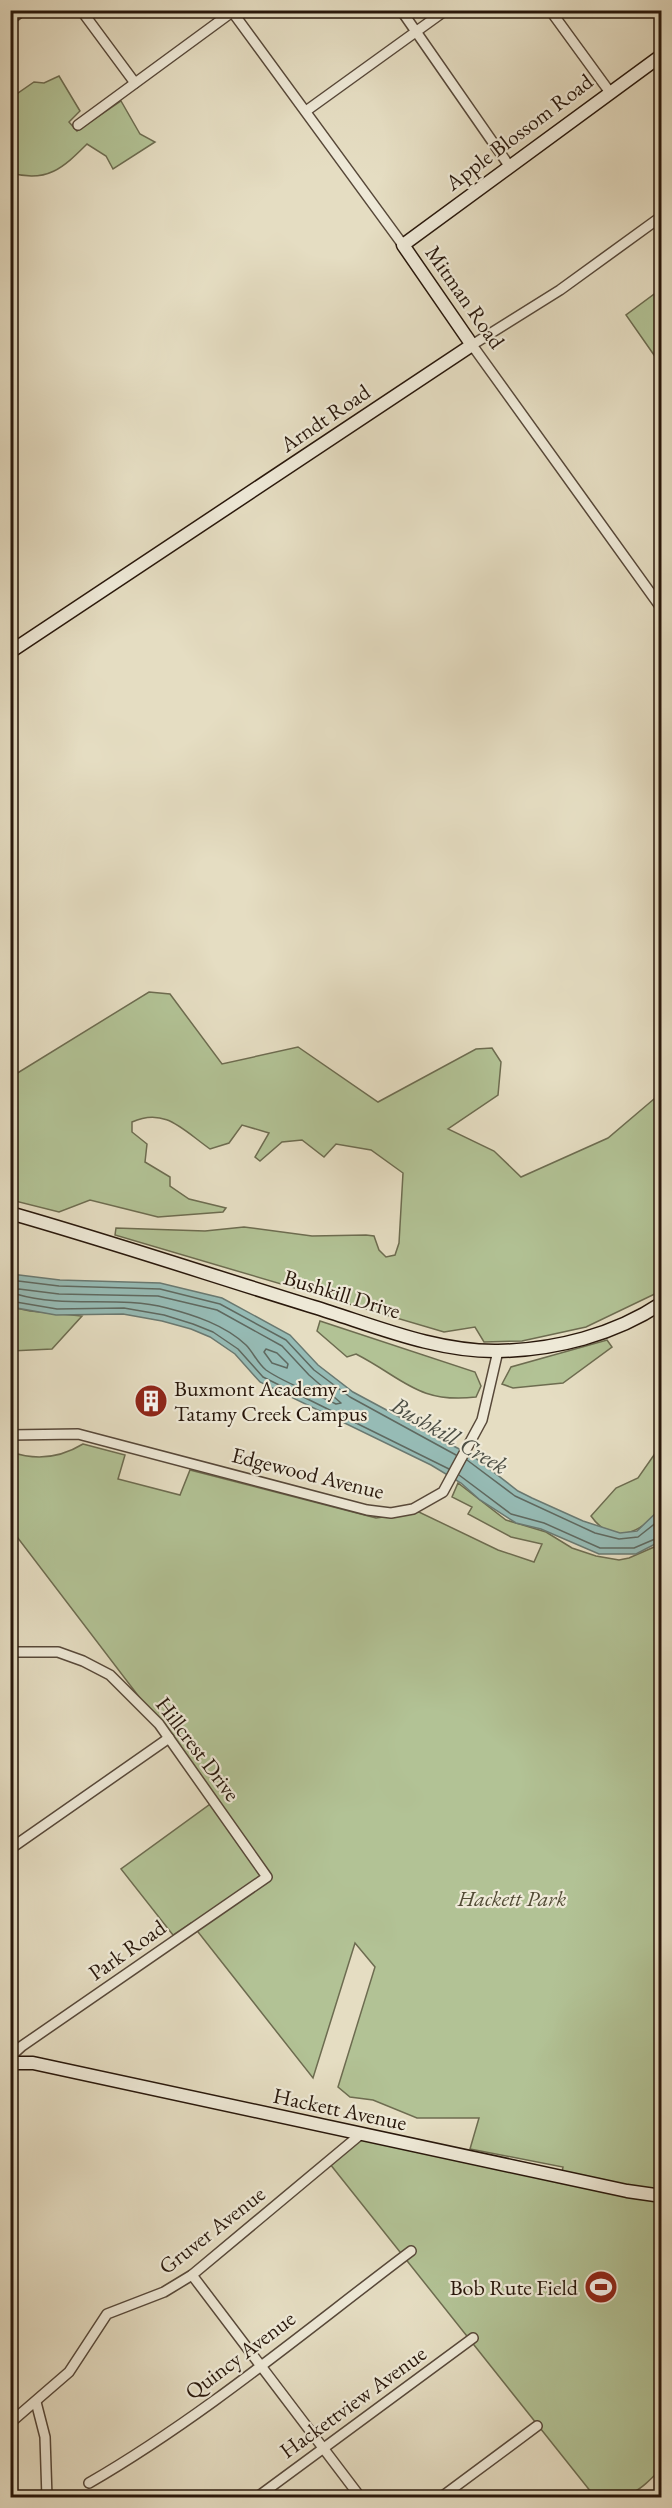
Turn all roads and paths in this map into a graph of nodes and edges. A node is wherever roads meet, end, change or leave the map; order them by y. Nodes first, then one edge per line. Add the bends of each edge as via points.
1 (23, 10) edge
2 (81, 10) edge
3 (401, 10) edge
4 (446, 10) edge
5 (550, 10) edge
6 (231, 11) edge
7 (10, 20) edge
8 (416, 32) junction
9 (662, 55) edge
10 (135, 83) junction
11 (609, 91) junction
12 (306, 111) junction
13 (78, 125) dead end
14 (510, 167) junction
15 (662, 216) edge
16 (403, 245) junction
17 (472, 345) junction
18 (662, 609) edge
19 (10, 652) edge
20 (10, 1213) edge
21 (662, 1303) edge
22 (498, 1351) junction
23 (10, 1435) edge
24 (10, 1652) edge
25 (169, 1738) junction
26 (10, 1849) edge
27 (267, 1877) joint
28 (10, 2057) edge
29 (10, 2063) edge
30 (361, 2134) junction
31 (662, 2196) edge
32 (411, 2252) dead end
33 (192, 2275) junction
34 (473, 2338) dead end
35 (262, 2364) junction
36 (36, 2402) junction
37 (10, 2423) edge
38 (537, 2426) dead end
39 (325, 2447) junction
40 (89, 2483) dead end
41 (47, 2498) edge
42 (256, 2498) edge
43 (361, 2498) edge
44 (440, 2498) edge

1 - 7 street
2 - 10 street
3 - 8 street
4 - 8 street
5 - 11 street
6 - 10 street
6 - 12 street, Mitman Road
8 - 12 street
8 - 14 street
9 - 11 main road, Apple Blossom Road
10 - 13 street
11 - 14 main road, Apple Blossom Road
12 - 16 street, Mitman Road
14 - 16 main road, Apple Blossom Road
15 - 17 street, Arndt Road via 560,290
16 - 17 main road, Mitman Road
17 - 18 street, Mitman Road
17 - 19 main road, Arndt Road
20 - 22 main road, Bushkill Drive via 402,1335 437,1344
21 - 22 main road, Bushkill Drive via 591,1336 554,1346
22 - 23 street, Edgewood Avenue via 482,1420 443,1492 412,1509 379,1513 78,1434
24 - 25 street, Hillcrest Drive via 57,1652 101,1671 141,1705
25 - 26 street
25 - 27 street, Hillcrest Drive
27 - 28 street, Park Road
29 - 30 main road, Hackett Avenue via 33,2063
30 - 31 main road, Hackett Avenue
30 - 33 street, Gruver Avenue
32 - 35 street, Quincy Avenue
33 - 35 street
33 - 36 street, Gruver Avenue via 155,2296 107,2314 69,2372
34 - 39 street, Hackettview Avenue
35 - 39 street
35 - 40 street, Quincy Avenue via 133,2457
36 - 37 street, Gruver Avenue
36 - 41 street via 45,2437
38 - 44 street
39 - 42 street, Hackettview Avenue
39 - 43 street

